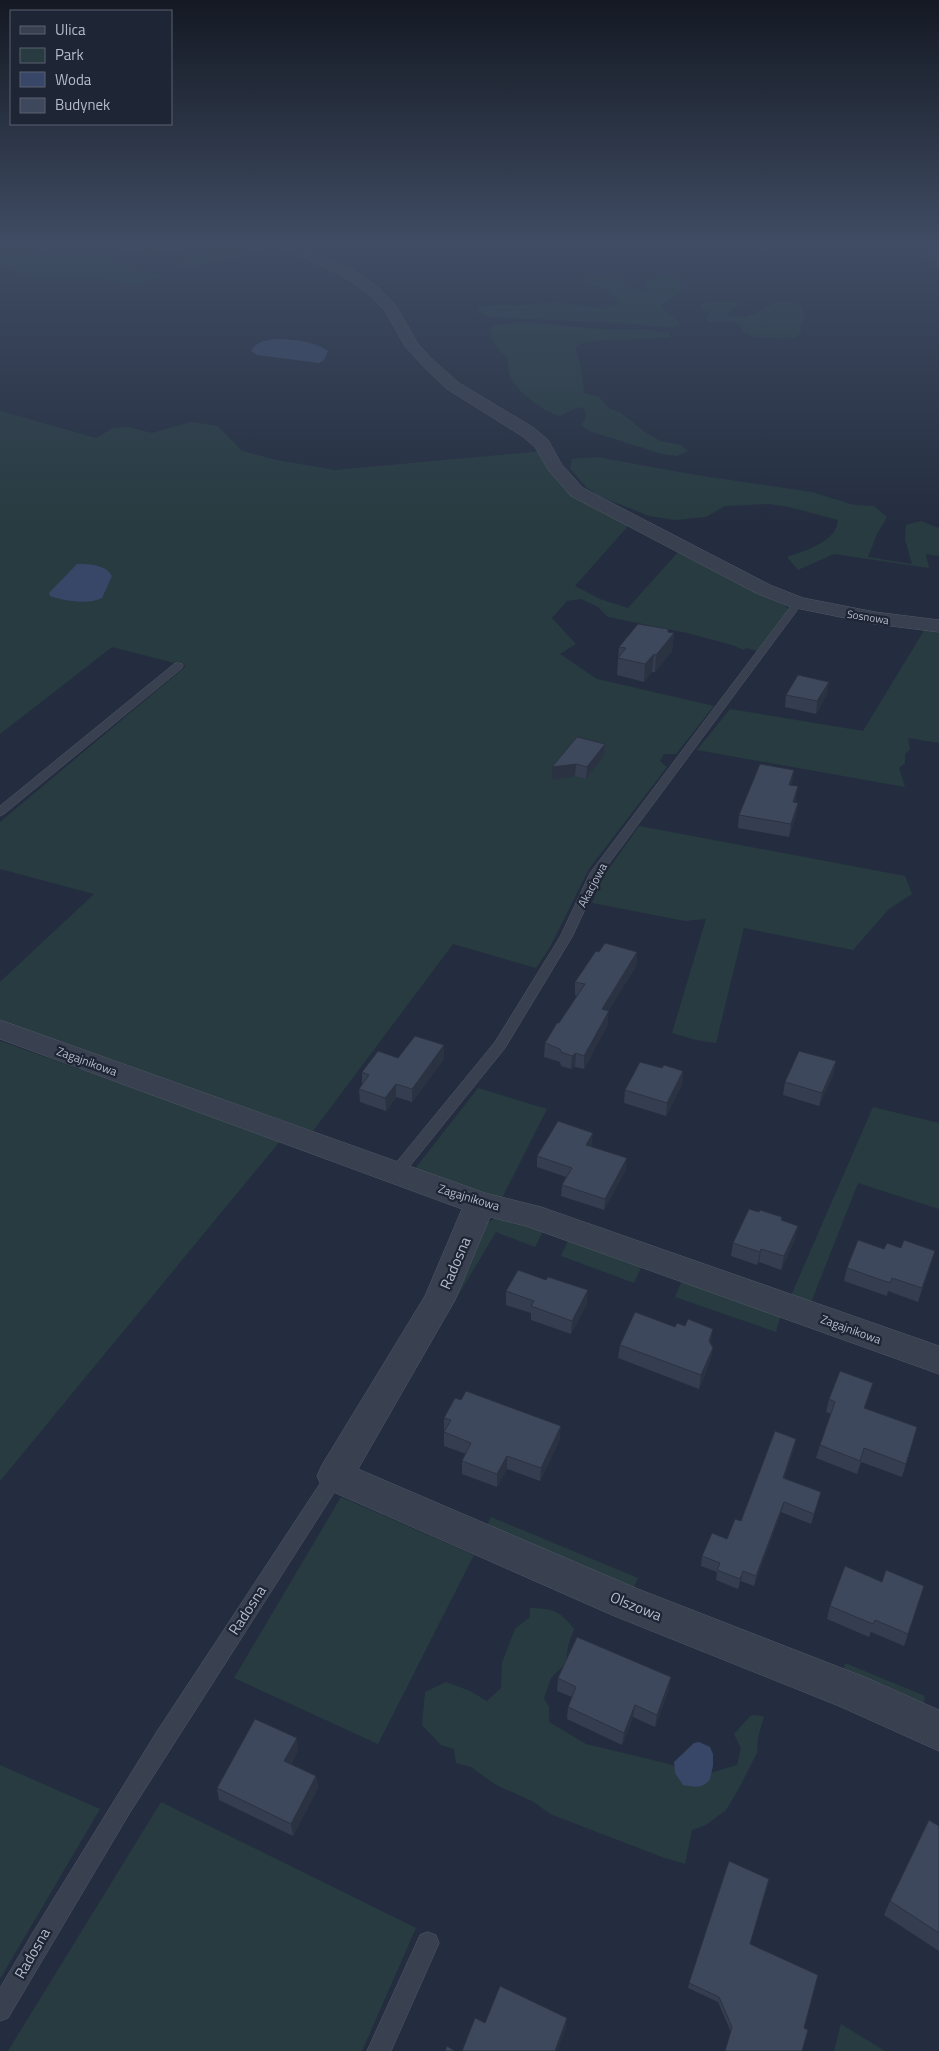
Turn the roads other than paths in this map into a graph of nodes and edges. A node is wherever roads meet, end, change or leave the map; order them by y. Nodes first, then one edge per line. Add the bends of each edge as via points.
1 (406, 336) edge
2 (798, 603) junction
3 (939, 626) edge
4 (178, 666) dead end
5 (0, 812) edge
6 (0, 1029) edge
7 (396, 1173) junction
8 (480, 1203) junction
9 (939, 1360) edge
10 (335, 1476) junction
11 (939, 1731) edge
12 (428, 1943) dead end
13 (0, 2010) edge
14 (379, 2051) edge

1 - 2 street, Sosnowa via 412,346 453,386 542,444 555,467 577,492 763,589
2 - 3 street, Sosnowa
2 - 7 lane, Akacjowa via 596,873 566,937 500,1045
4 - 5 lane
6 - 7 street, Zagajnikowa
7 - 8 street, Zagajnikowa
8 - 9 street, Zagajnikowa via 530,1215
8 - 10 street, Radosna via 439,1300
10 - 11 street, Olszowa via 625,1602 853,1692
10 - 13 lane, Radosna via 194,1691 45,1931
12 - 14 lane

